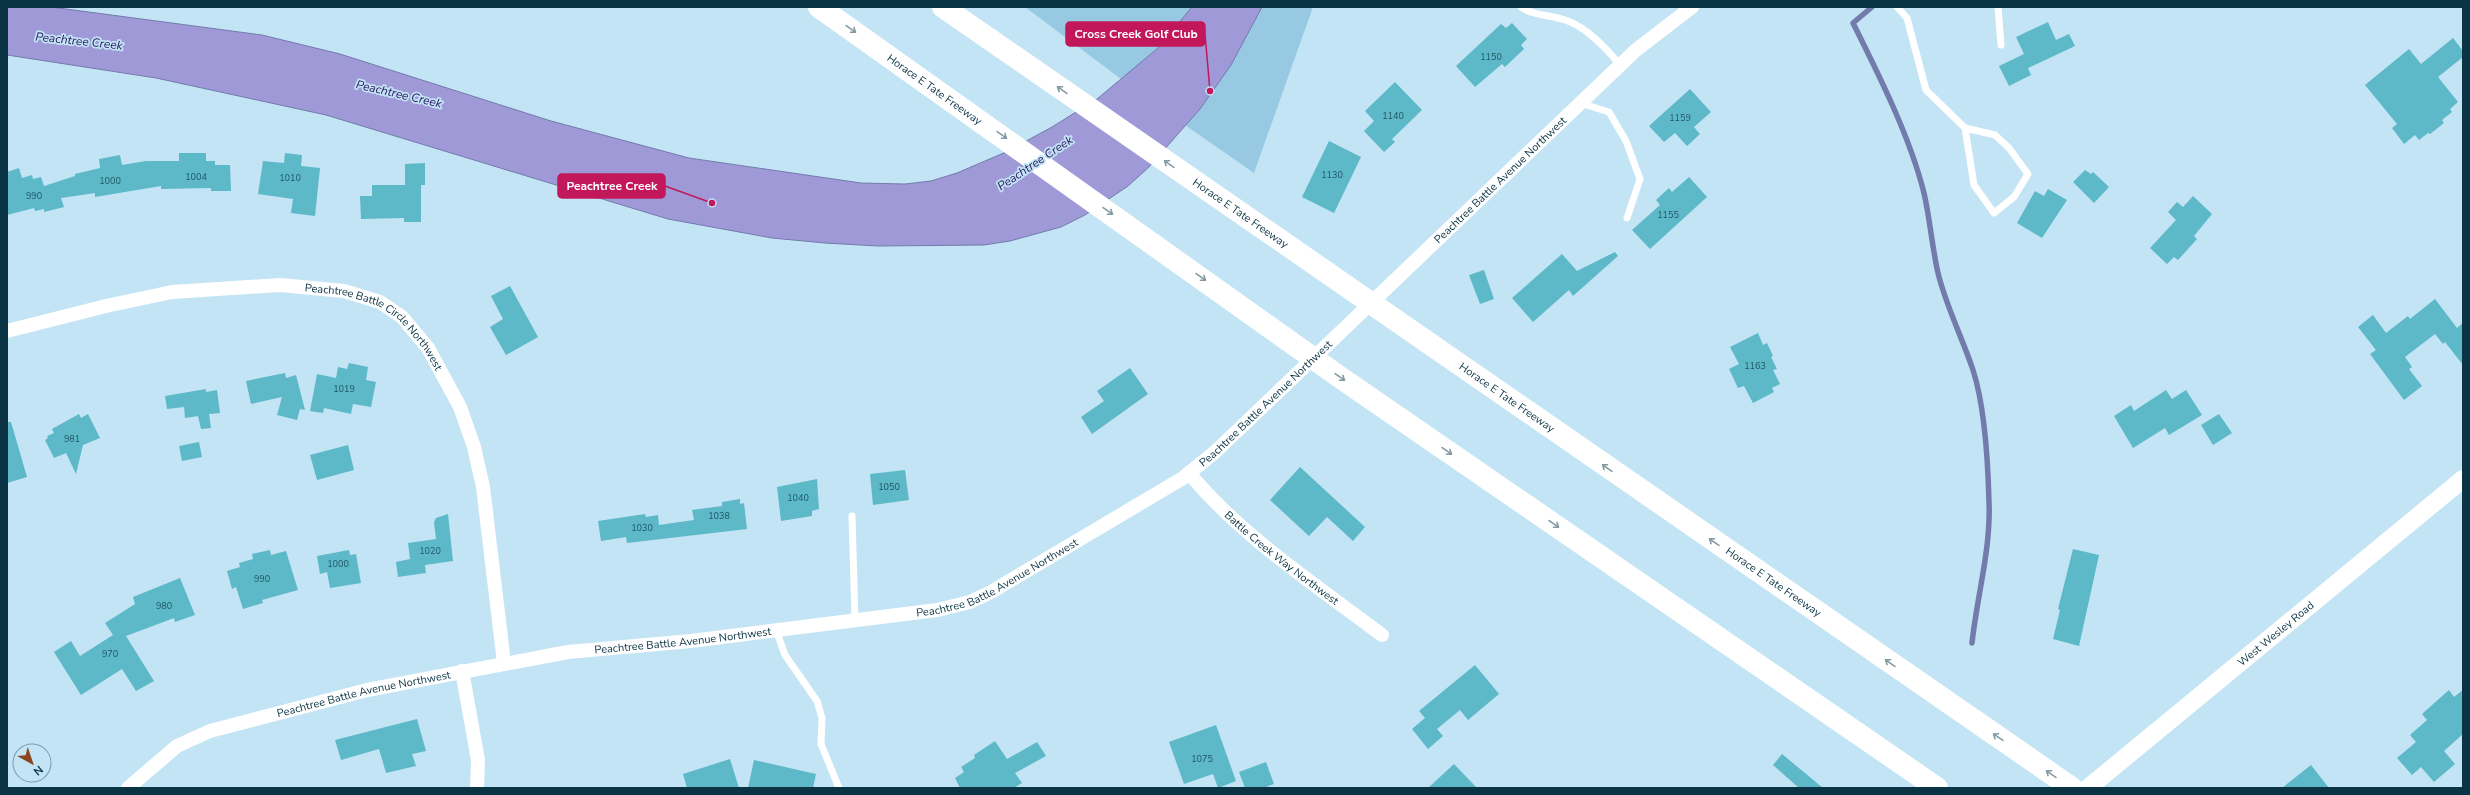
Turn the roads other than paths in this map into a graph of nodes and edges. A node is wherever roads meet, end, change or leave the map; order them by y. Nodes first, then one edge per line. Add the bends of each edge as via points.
1 (820, 7) edge
2 (944, 7) edge
3 (1521, 7) edge
4 (1692, 7) edge
5 (1896, 7) edge
6 (1998, 7) edge
7 (2001, 45) dead end
8 (1620, 65) junction
9 (1580, 103) junction
10 (1965, 128) junction
11 (1627, 218) dead end
12 (7, 331) edge
13 (1189, 473) junction
14 (2463, 479) edge
15 (852, 516) dead end
16 (855, 620) junction
17 (776, 630) junction
18 (1382, 634) dead end
19 (504, 663) junction
20 (462, 671) junction
21 (128, 788) edge
22 (477, 788) edge
23 (839, 788) edge
24 (1937, 788) edge
25 (2072, 788) edge
26 (2088, 788) edge

1 -> 24 highway, Horace E Tate Freeway via 1341,378
25 -> 2 highway, Horace E Tate Freeway
3 - 8 lane via 1527,12 1547,14 1568,21 1591,35
4 - 8 street, Peachtree Battle Avenue Northwest
5 - 10 lane via 1907,18 1926,90
6 - 7 lane
8 - 9 street, Peachtree Battle Avenue Northwest
9 - 11 lane via 1609,112 1626,141 1640,179
9 - 13 street, Peachtree Battle Avenue Northwest via 1264,406
10 - 10 lane via 1974,185 1994,213 2014,197 2028,174 2009,148 1995,135
12 - 19 street, Peachtree Battle Circle Northwest via 172,292 280,286 344,290 380,302 402,317 428,348 460,407 474,447 484,487
13 - 16 street, Peachtree Battle Avenue Northwest via 991,592 970,602 937,610
13 - 18 street, Battle Creek Way Northwest via 1212,502
14 - 26 street, West Wesley Road
15 - 16 lane
16 - 17 street, Peachtree Battle Avenue Northwest
17 - 19 street, Peachtree Battle Avenue Northwest via 568,652
17 - 23 lane via 785,655 817,701 822,718 821,744
19 - 20 street, Peachtree Battle Avenue Northwest
20 - 21 street, Peachtree Battle Avenue Northwest via 367,690 210,730 177,746
20 - 22 street via 478,760

